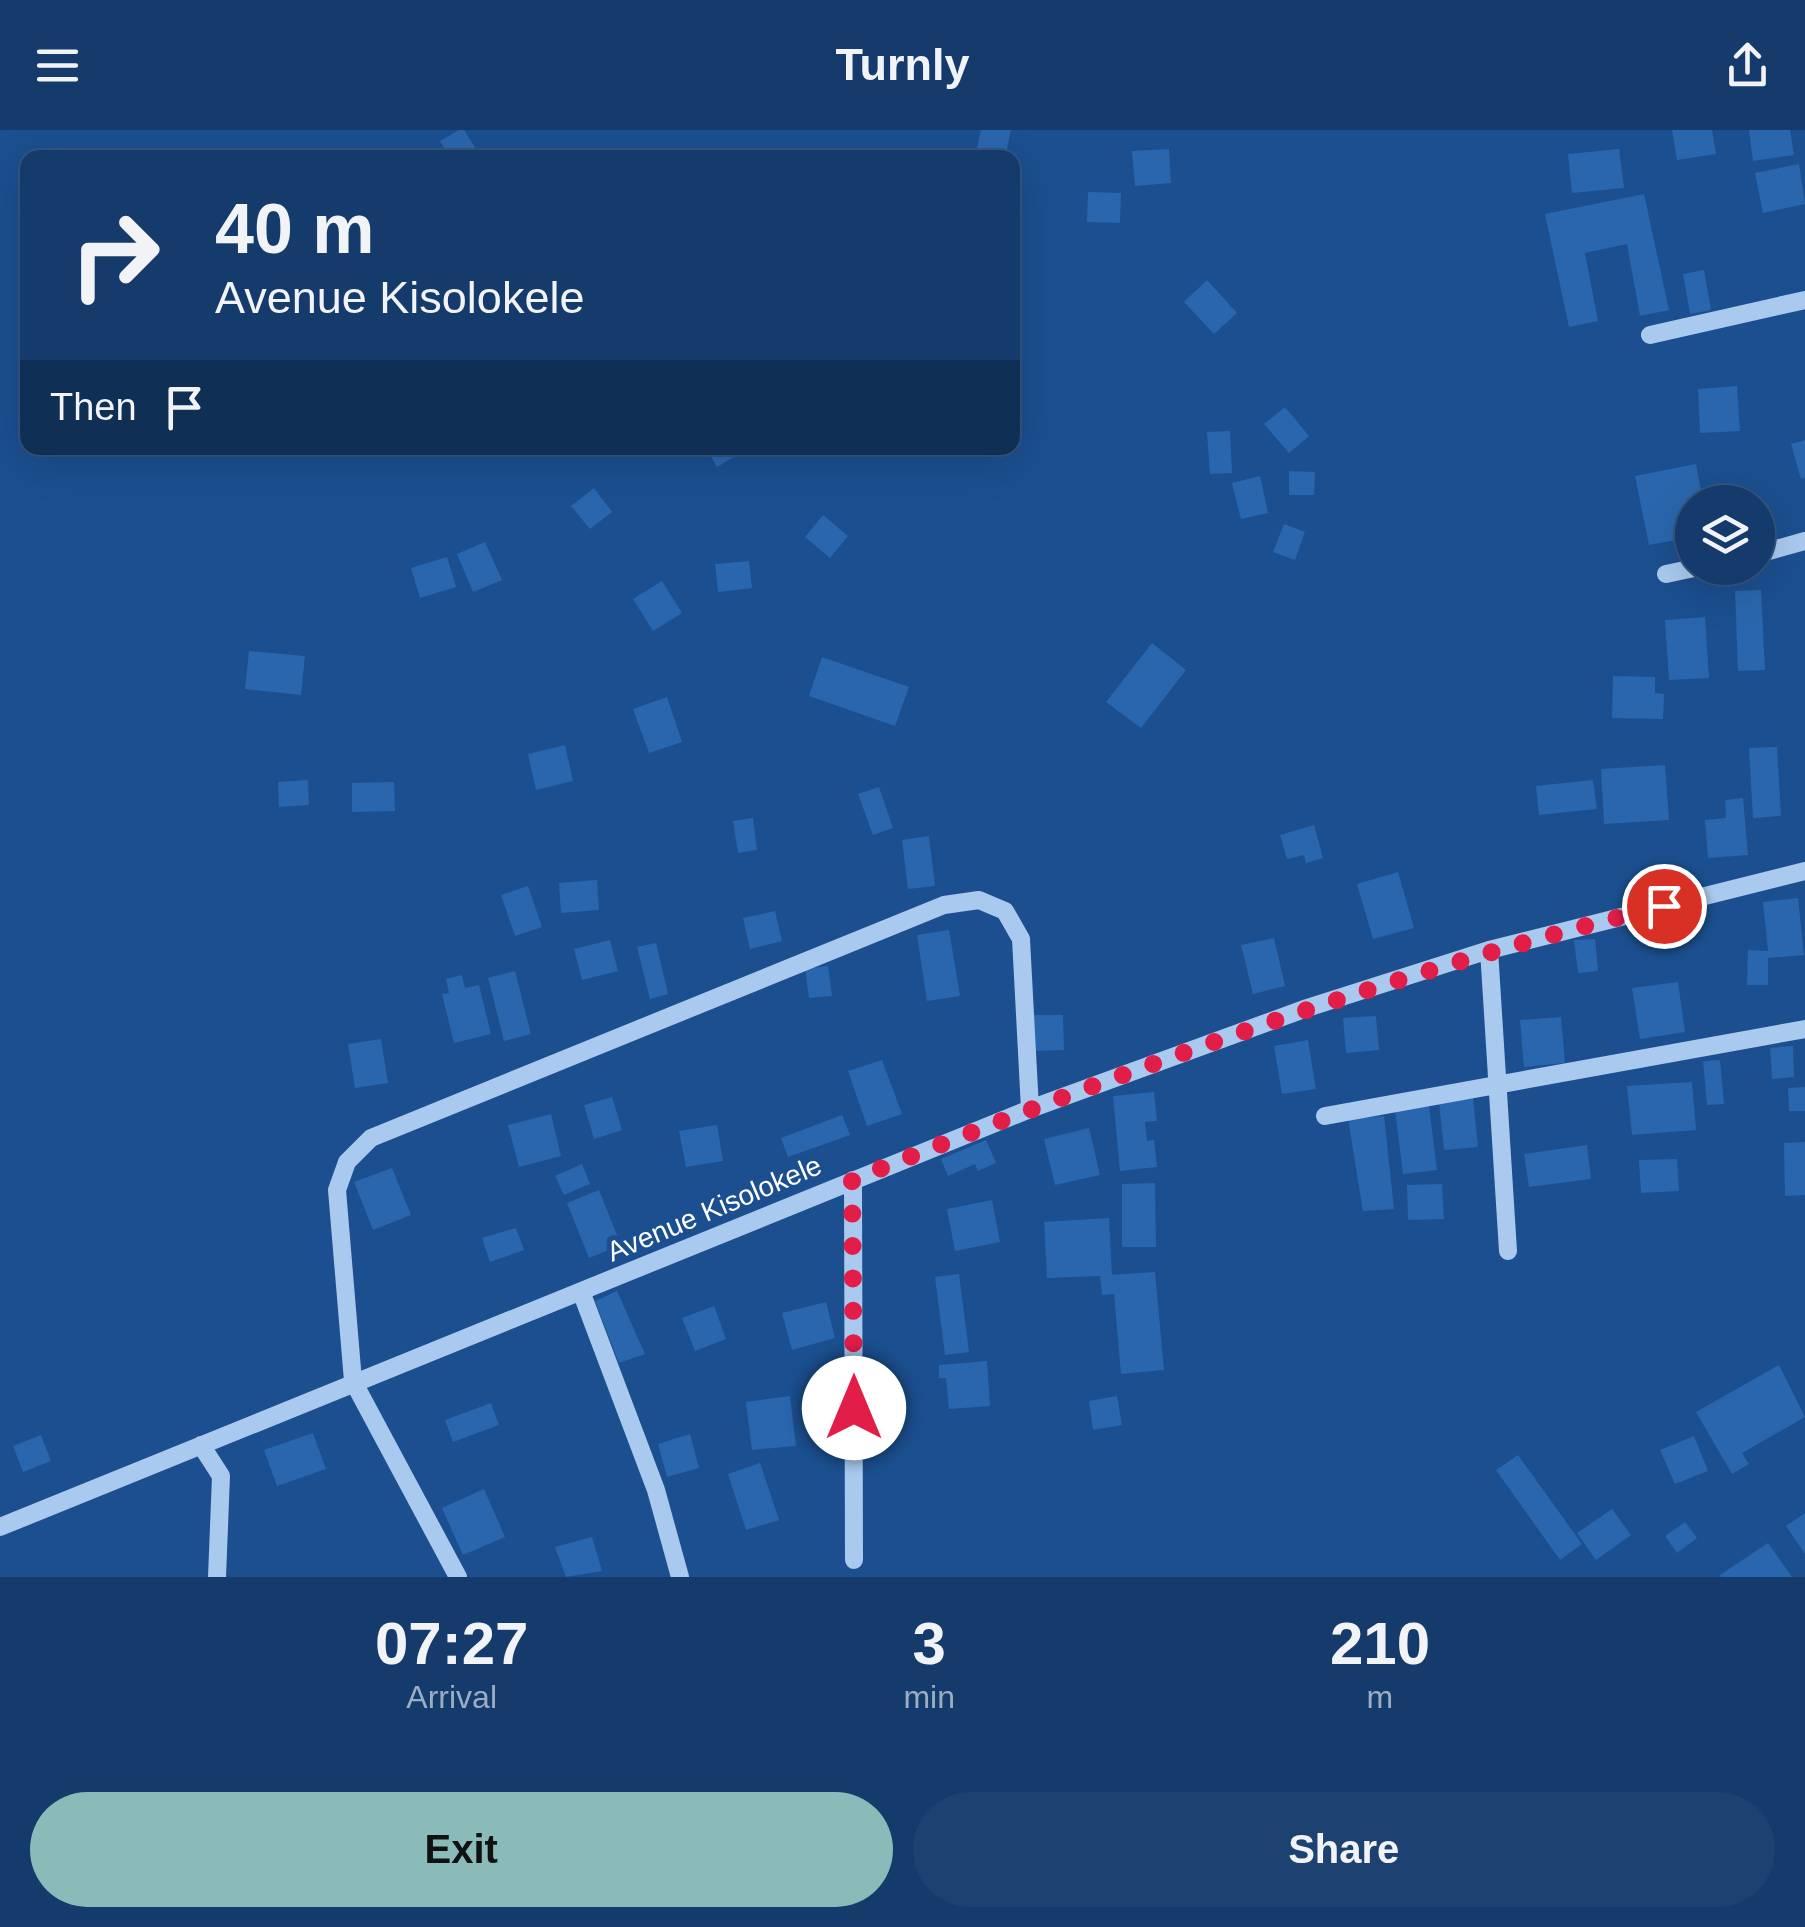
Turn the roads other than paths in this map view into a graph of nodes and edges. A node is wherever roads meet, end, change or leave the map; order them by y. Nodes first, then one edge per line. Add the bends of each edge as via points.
1 (1805, 300) edge
2 (1650, 335) dead end
3 (1805, 542) edge
4 (1775, 550) edge
5 (1675, 572) edge
6 (1666, 574) dead end
7 (1805, 872) edge
8 (1489, 950) junction
9 (1805, 1029) edge
10 (1498, 1084) junction
11 (1030, 1109) junction
12 (1325, 1116) dead end
13 (852, 1180) junction
14 (1508, 1251) dead end
15 (582, 1294) junction
16 (354, 1381) junction
17 (201, 1445) junction
18 (0, 1527) edge
19 (854, 1560) dead end
20 (217, 1577) edge
21 (458, 1577) edge
22 (680, 1577) edge

1 - 2 street
3 - 4 street
5 - 6 street
7 - 8 street, Avenue Kisolokele
8 - 10 street
8 - 11 street, Avenue Kisolokele via 1306,1008
9 - 10 street
10 - 12 street
10 - 14 street
11 - 13 street, Avenue Kisolokele
11 - 16 street via 1021,939 1005,910 978,900 944,905 596,1044 371,1138 347,1162 337,1190
13 - 15 street, Avenue Kisolokele
13 - 19 street
15 - 16 street, Avenue Kisolokele
15 - 22 street via 656,1490
16 - 17 street, Avenue Kisolokele
16 - 21 street
17 - 18 street, Avenue Kisolokele
17 - 20 street via 222,1476

